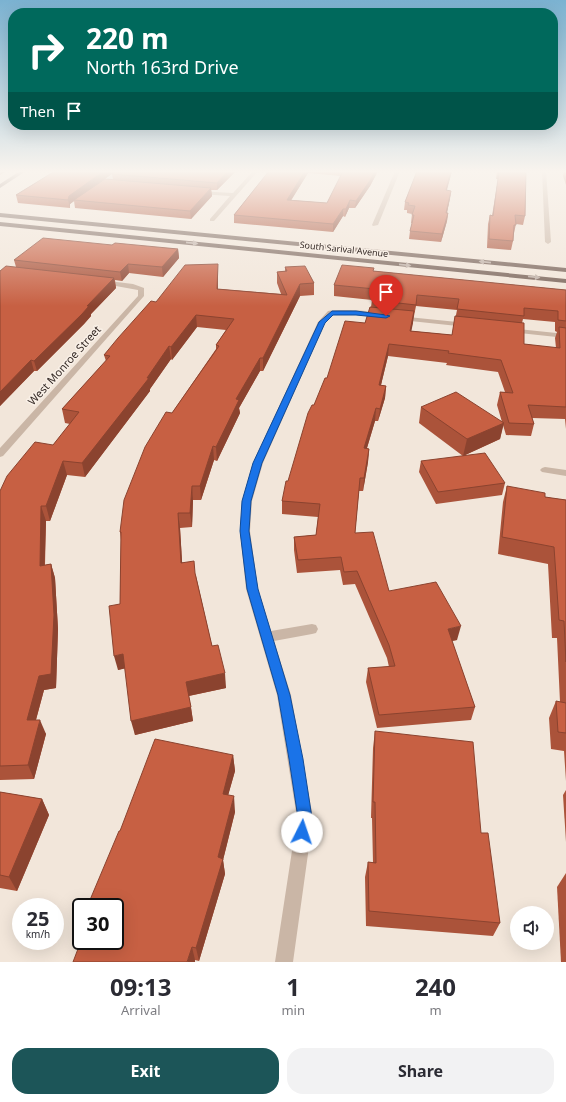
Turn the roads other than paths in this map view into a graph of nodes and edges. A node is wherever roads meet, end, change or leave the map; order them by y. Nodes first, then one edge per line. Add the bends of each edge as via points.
1 (9, 216) edge
2 (216, 216) edge
3 (379, 216) edge
4 (547, 216) edge
5 (212, 220) dead end
6 (0, 224) edge
7 (375, 225) dead end
8 (548, 242) dead end
9 (566, 270) edge
10 (566, 281) edge
11 (95, 282) edge
12 (473, 326) edge
13 (504, 330) edge
14 (566, 336) edge
15 (0, 454) edge
16 (546, 470) dead end
17 (566, 473) edge
18 (312, 629) dead end
19 (267, 637) junction
20 (284, 962) edge

9 -> 1 main road, South Sarival Avenue
2 - 5 street
3 - 7 street
4 - 8 street
6 -> 10 main road, South Sarival Avenue
11 - 15 street, West Monroe Street via 142,289 140,296
12 - 19 street via 356,313 332,313 322,322 258,463 247,501 244,531 252,589
13 - 14 street
16 - 17 street
18 - 19 street
19 - 20 street via 284,695 305,818

